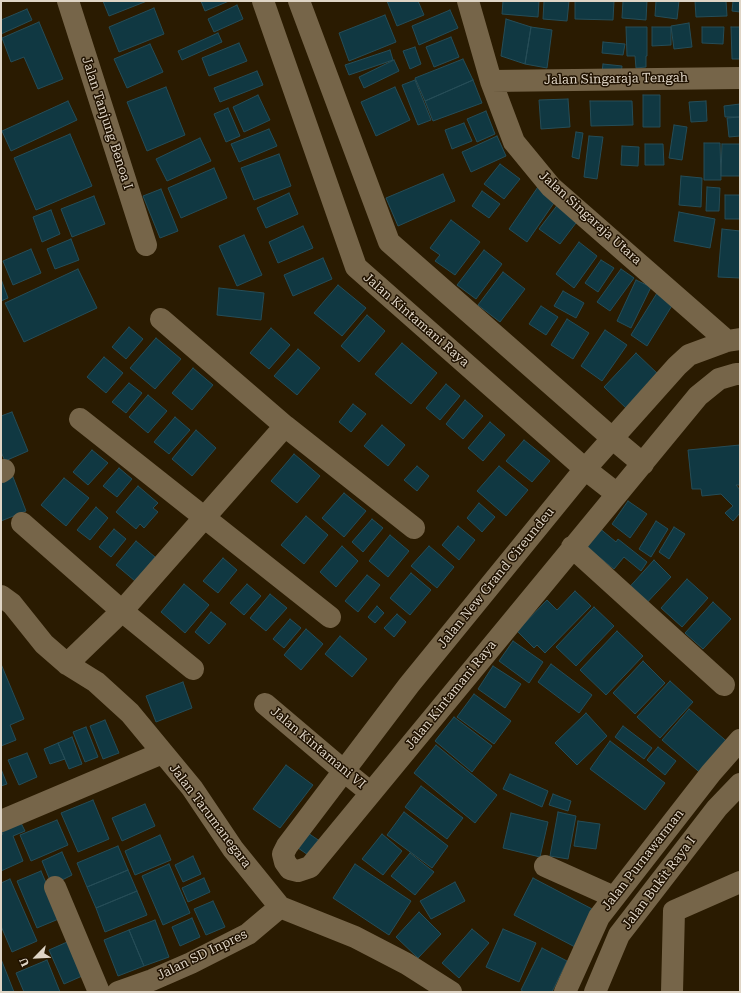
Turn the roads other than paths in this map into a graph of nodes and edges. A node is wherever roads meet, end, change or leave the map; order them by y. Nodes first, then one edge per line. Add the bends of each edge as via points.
1 (68, 1) edge
2 (263, 1) edge
3 (300, 1) edge
4 (468, 1) edge
5 (740, 78) edge
6 (491, 81) junction
7 (146, 245) dead end
8 (161, 319) dead end
9 (734, 340) edge
10 (740, 374) edge
11 (80, 419) dead end
12 (285, 426) junction
13 (612, 438) junction
14 (642, 464) junction
15 (585, 469) junction
16 (617, 494) junction
17 (204, 517) junction
18 (22, 523) dead end
19 (414, 528) dead end
20 (572, 547) junction
21 (1, 596) edge
22 (122, 611) junction
23 (330, 617) dead end
24 (67, 664) junction
25 (192, 669) dead end
26 (724, 685) dead end
27 (265, 704) dead end
28 (740, 740) edge
29 (162, 753) junction
30 (725, 758) junction
31 (344, 771) junction
32 (739, 786) edge
33 (372, 793) junction
34 (1, 821) edge
35 (283, 854) joint
36 (545, 866) dead end
37 (740, 882) edge
38 (55, 888) dead end
39 (614, 897) junction
40 (280, 907) junction
41 (99, 992) edge
42 (118, 992) edge
43 (451, 992) edge
44 (565, 992) edge
45 (595, 992) edge
46 (672, 992) edge

1 - 7 street, Jalan Tanjung Benoa I
2 - 15 street, Jalan Kintamani Raya via 356,267
3 - 13 street via 389,242
4 - 6 street, Jalan Singaraja Utara
5 - 6 street, Jalan Singaraja Tengah
6 - 9 street, Jalan Singaraja Utara via 514,142 551,186
8 - 12 street
9 - 13 street, Jalan New Grand Cireundeu via 689,355
10 - 14 street, Jalan Kintamani Raya via 720,380 698,396
11 - 17 street
12 - 17 street
12 - 19 street
13 - 14 street
13 - 15 street, Jalan New Grand Cireundeu
14 - 16 street, Jalan Kintamani Raya
15 - 16 street, Jalan Kintamani Raya
15 - 31 street, Jalan New Grand Cireundeu via 409,685
16 - 20 street, Jalan Kintamani Raya
17 - 22 street
17 - 23 street
18 - 22 street
20 - 26 street
20 - 33 street, Jalan Kintamani Raya
21 - 24 street, Jalan Tarumanegara via 12,604 44,644
22 - 24 street
22 - 25 street
24 - 29 street, Jalan Tarumanegara via 96,682 130,713
27 - 31 street, Jalan Kintamani VI
28 - 30 street, Jalan Purnawarman
29 - 34 street
29 - 40 street, Jalan Tarumanegara via 192,788 233,849
30 - 32 street
30 - 39 street, Jalan Purnawarman
31 - 33 street, Jalan Kintamani VI
31 - 35 street, Jalan New Grand Cireundeu
32 - 45 street, Jalan Bukit Raya I via 716,808 619,935
33 - 35 street, Jalan Kintamani Raya via 310,867 298,872 290,869
36 - 39 street
37 - 46 street via 674,911
38 - 41 street
39 - 44 street, Jalan Purnawarman via 599,917
40 - 42 street, Jalan SD Inpres via 248,934 191,963
40 - 43 street, Jalan Tarumanegara via 356,937 407,964

